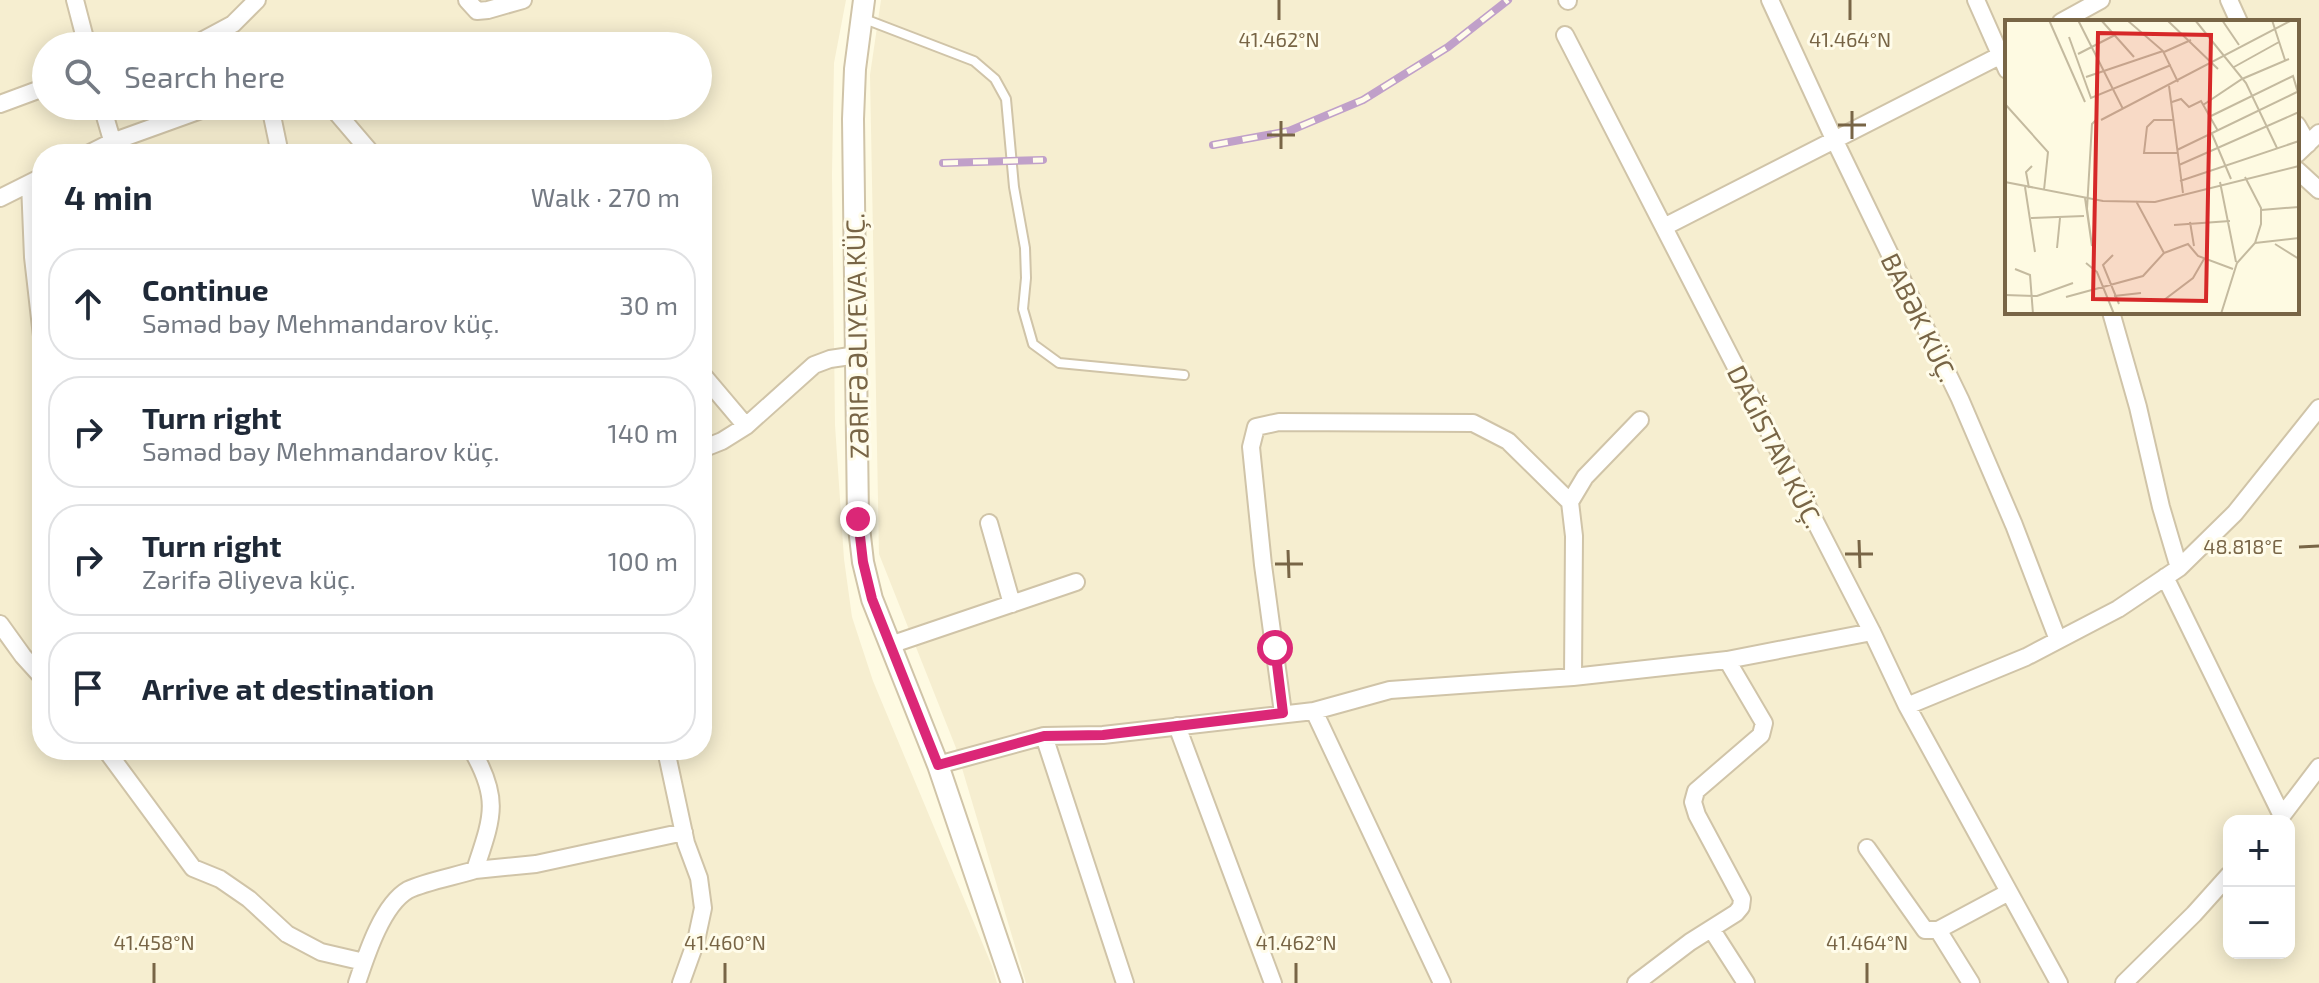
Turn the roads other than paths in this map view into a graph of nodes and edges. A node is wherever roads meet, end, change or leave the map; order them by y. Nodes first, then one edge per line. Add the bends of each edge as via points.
1 (75, 0) edge
2 (257, 0) edge
3 (467, 0) edge
4 (523, 0) edge
5 (1770, 0) edge
6 (1976, 0) edge
7 (2101, 0) edge
8 (2229, 0) edge
9 (863, 9) edge
10 (2065, 20) edge
11 (2238, 20) edge
12 (83, 32) edge
13 (218, 32) edge
14 (1565, 35) dead end
15 (2005, 59) edge
16 (32, 92) edge
17 (0, 104) edge
18 (106, 120) edge
19 (179, 120) edge
20 (273, 120) edge
21 (343, 120) edge
22 (1834, 139) junction
23 (113, 144) edge
24 (123, 144) edge
25 (278, 144) edge
26 (363, 144) edge
27 (2299, 172) edge
28 (32, 182) edge
29 (2319, 190) edge
30 (0, 198) edge
31 (1664, 227) junction
32 (2118, 316) edge
33 (857, 355) junction
34 (1184, 375) dead end
35 (712, 386) edge
36 (2319, 408) edge
37 (1640, 420) dead end
38 (746, 426) junction
39 (712, 445) edge
40 (1570, 502) junction
41 (989, 523) dead end
42 (2172, 573) junction
43 (1076, 582) dead end
44 (1012, 604) junction
45 (0, 624) edge
46 (1872, 632) junction
47 (2058, 640) junction
48 (890, 645) junction
49 (1727, 660) junction
50 (32, 666) edge
51 (1573, 677) junction
52 (1907, 706) junction
53 (1314, 711) junction
54 (1283, 713) junction
55 (1177, 726) junction
56 (1044, 736) junction
57 (113, 760) edge
58 (477, 760) edge
59 (668, 760) edge
60 (938, 765) junction
61 (2319, 767) edge
62 (2278, 815) edge
63 (2283, 815) edge
64 (684, 832) junction
65 (1867, 848) dead end
66 (475, 870) junction
67 (2223, 882) edge
68 (2009, 892) junction
69 (1712, 930) junction
70 (1938, 930) junction
71 (364, 962) junction
72 (357, 983) edge
73 (681, 983) edge
74 (1012, 983) edge
75 (1125, 983) edge
76 (1273, 983) edge
77 (1442, 983) edge
78 (1636, 983) edge
79 (1746, 983) edge
80 (1971, 983) edge
81 (2059, 983) edge
82 (2124, 983) edge

1 - 12 street
2 - 13 street
3 - 4 street via 477,11
5 - 22 street, BABƏK KÜÇ.
6 - 15 street
7 - 10 street
8 - 11 street
9 - 33 street, ZƏRIFƏ ƏLIYEVA KÜÇ. via 853,119
9 - 34 lane via 974,61 995,79 1006,99 1025,248 1023,309 1033,344 1059,363
14 - 31 street
15 - 22 street
16 - 17 street
18 - 23 street
19 - 24 street
20 - 25 street
21 - 26 street
22 - 31 street
22 - 47 street, BABƏK KÜÇ. via 1960,399
27 - 29 street
28 - 30 street
31 - 46 street
32 - 42 street
33 - 38 street via 814,365
33 - 48 street, ZƏRIFƏ ƏLIYEVA KÜÇ. via 861,548 872,599
35 - 38 street
36 - 42 street via 2235,513
37 - 40 street via 1585,477
38 - 39 street
40 - 51 street
40 - 54 street via 1508,441 1473,423 1279,422 1256,427 1251,447
41 - 44 street
42 - 47 street
42 - 62 street
43 - 44 street
44 - 48 street
45 - 50 street
46 - 49 street
46 - 52 street
47 - 52 street
48 - 60 street, ZƏRIFƏ ƏLIYEVA KÜÇ.
49 - 51 street
49 - 69 street via 1764,723 1761,735 1696,791 1693,802 1742,899 1736,913
51 - 53 street via 1390,690
52 - 68 street
53 - 54 street
53 - 77 street
54 - 55 street
55 - 56 street
55 - 76 street
56 - 60 street
56 - 75 street
57 - 71 street via 193,868 240,893 287,934 321,952
58 - 66 street via 490,788 492,818
59 - 64 street
60 - 74 street, ZƏRIFƏ ƏLIYEVA KÜÇ.
61 - 63 street
64 - 66 street via 536,864
64 - 73 street via 703,908
65 - 70 street via 1925,930
66 - 71 street via 408,890 390,905
67 - 82 street
68 - 70 street
68 - 81 street
69 - 78 street
69 - 79 street
70 - 80 street
71 - 72 street

